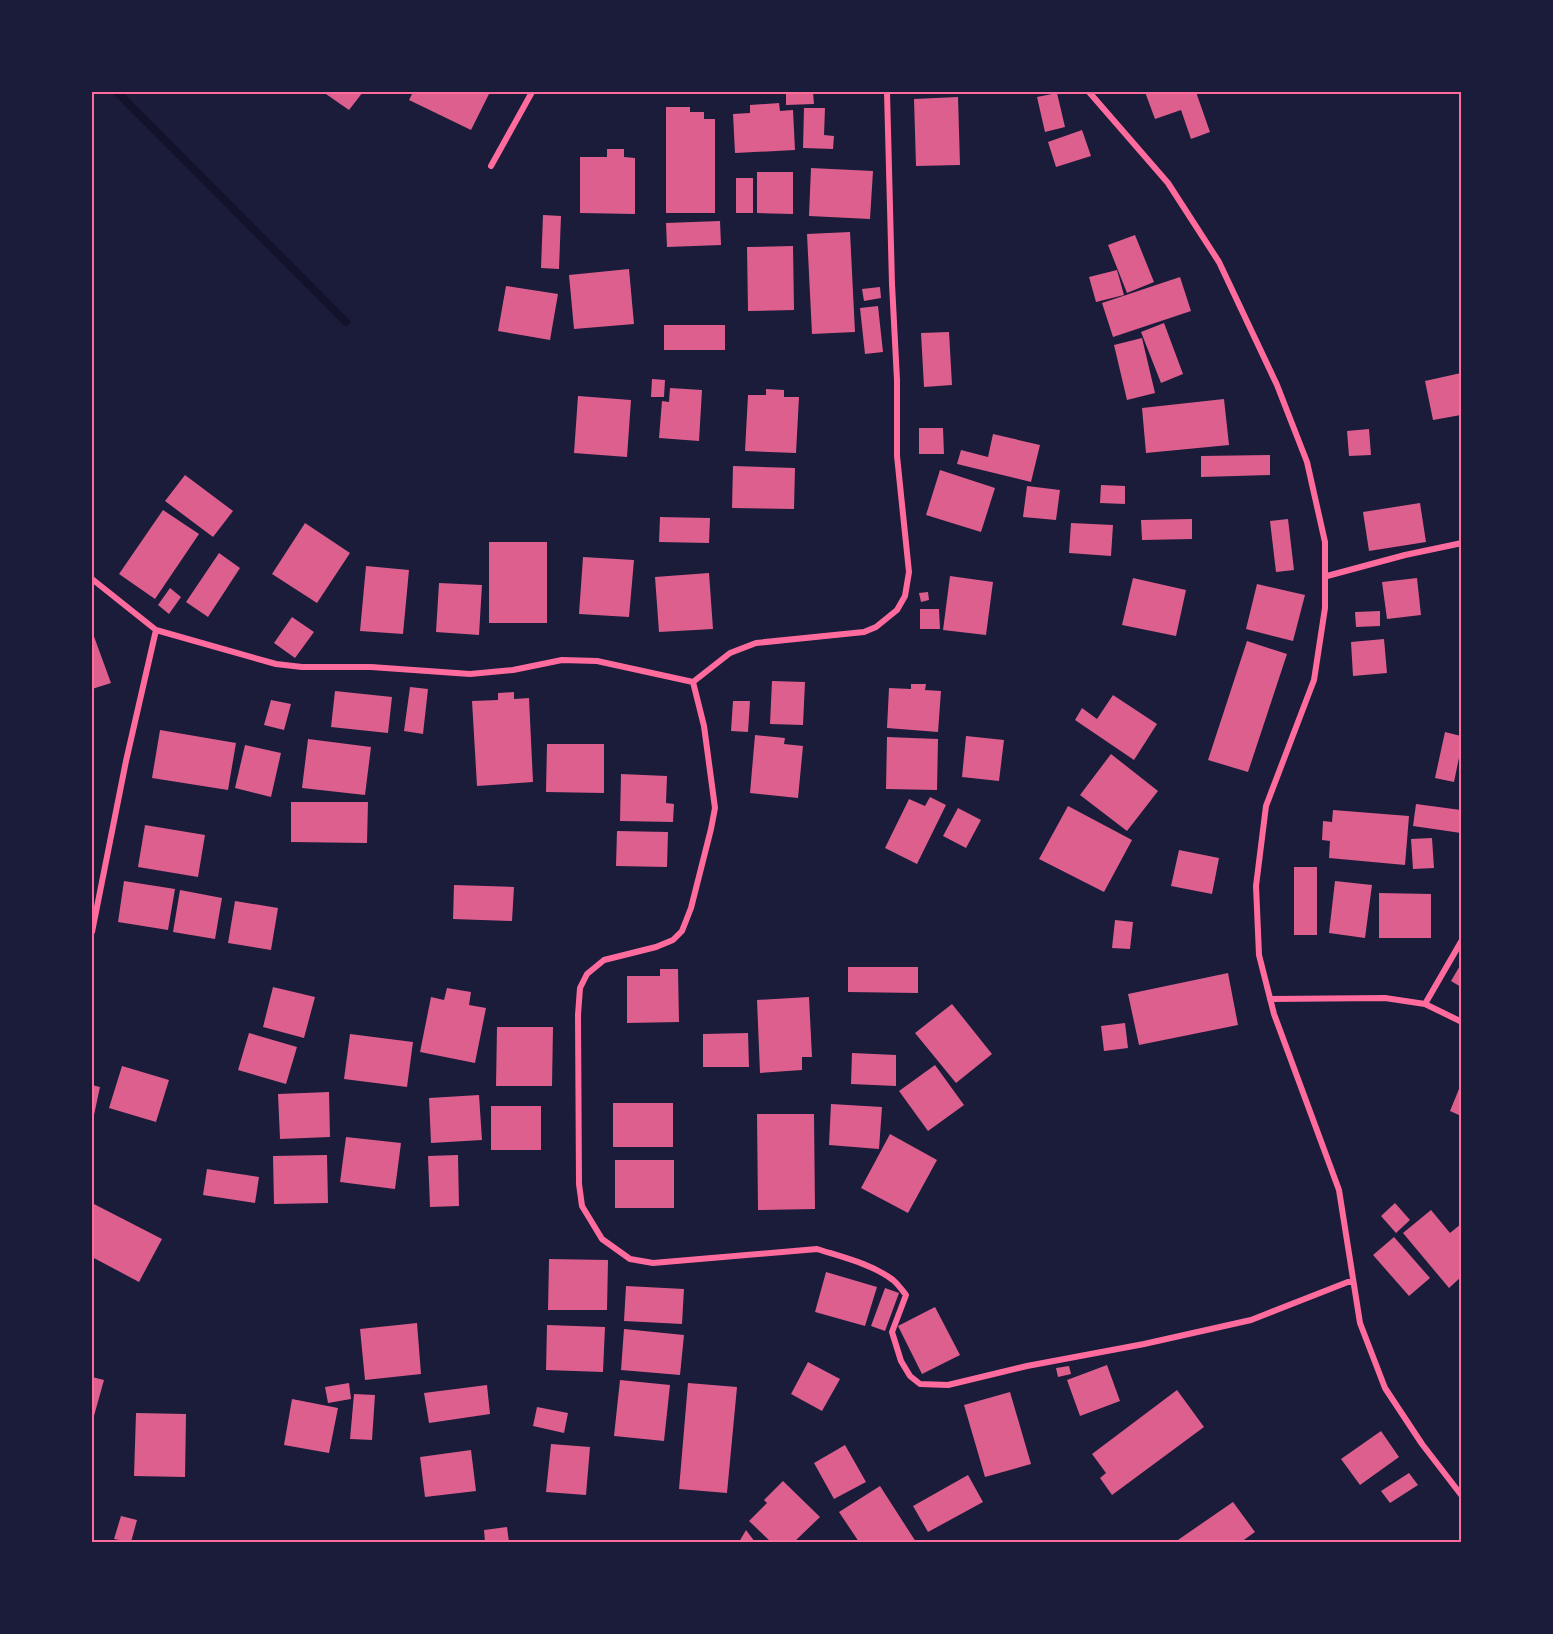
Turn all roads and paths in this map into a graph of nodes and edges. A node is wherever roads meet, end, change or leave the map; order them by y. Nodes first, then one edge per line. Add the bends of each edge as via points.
1 (532, 92) edge
2 (887, 92) edge
3 (1089, 92) edge
4 (491, 166) dead end
5 (1461, 543) edge
6 (1327, 576) junction
7 (92, 579) edge
8 (156, 630) junction
9 (693, 682) junction
10 (92, 932) edge
11 (1461, 940) edge
12 (1270, 999) junction
13 (1425, 1004) junction
14 (1461, 1022) edge
15 (1353, 1280) junction
16 (1461, 1496) edge

1 - 4 street
2 - 9 street via 897,456 909,572 905,596 897,610 864,632 756,643 730,653
3 - 6 street via 1168,183 1219,262 1277,385 1307,462 1325,542
5 - 6 street
6 - 12 street via 1314,680 1266,806 1256,886 1259,955
7 - 8 street
8 - 9 street via 293,666 470,674 562,660 597,661
8 - 10 street
9 - 15 street via 704,726 715,808 691,908 682,931 673,940 604,960 587,974 580,988 579,1184 582,1206 602,1239 630,1259 652,1263 817,1249 877,1271 895,1281 906,1295 892,1332 901,1361 920,1384 948,1385 1251,1320
11 - 13 street
12 - 13 street via 1385,998
12 - 15 street via 1339,1191
13 - 14 street
15 - 16 street via 1359,1323 1385,1388

